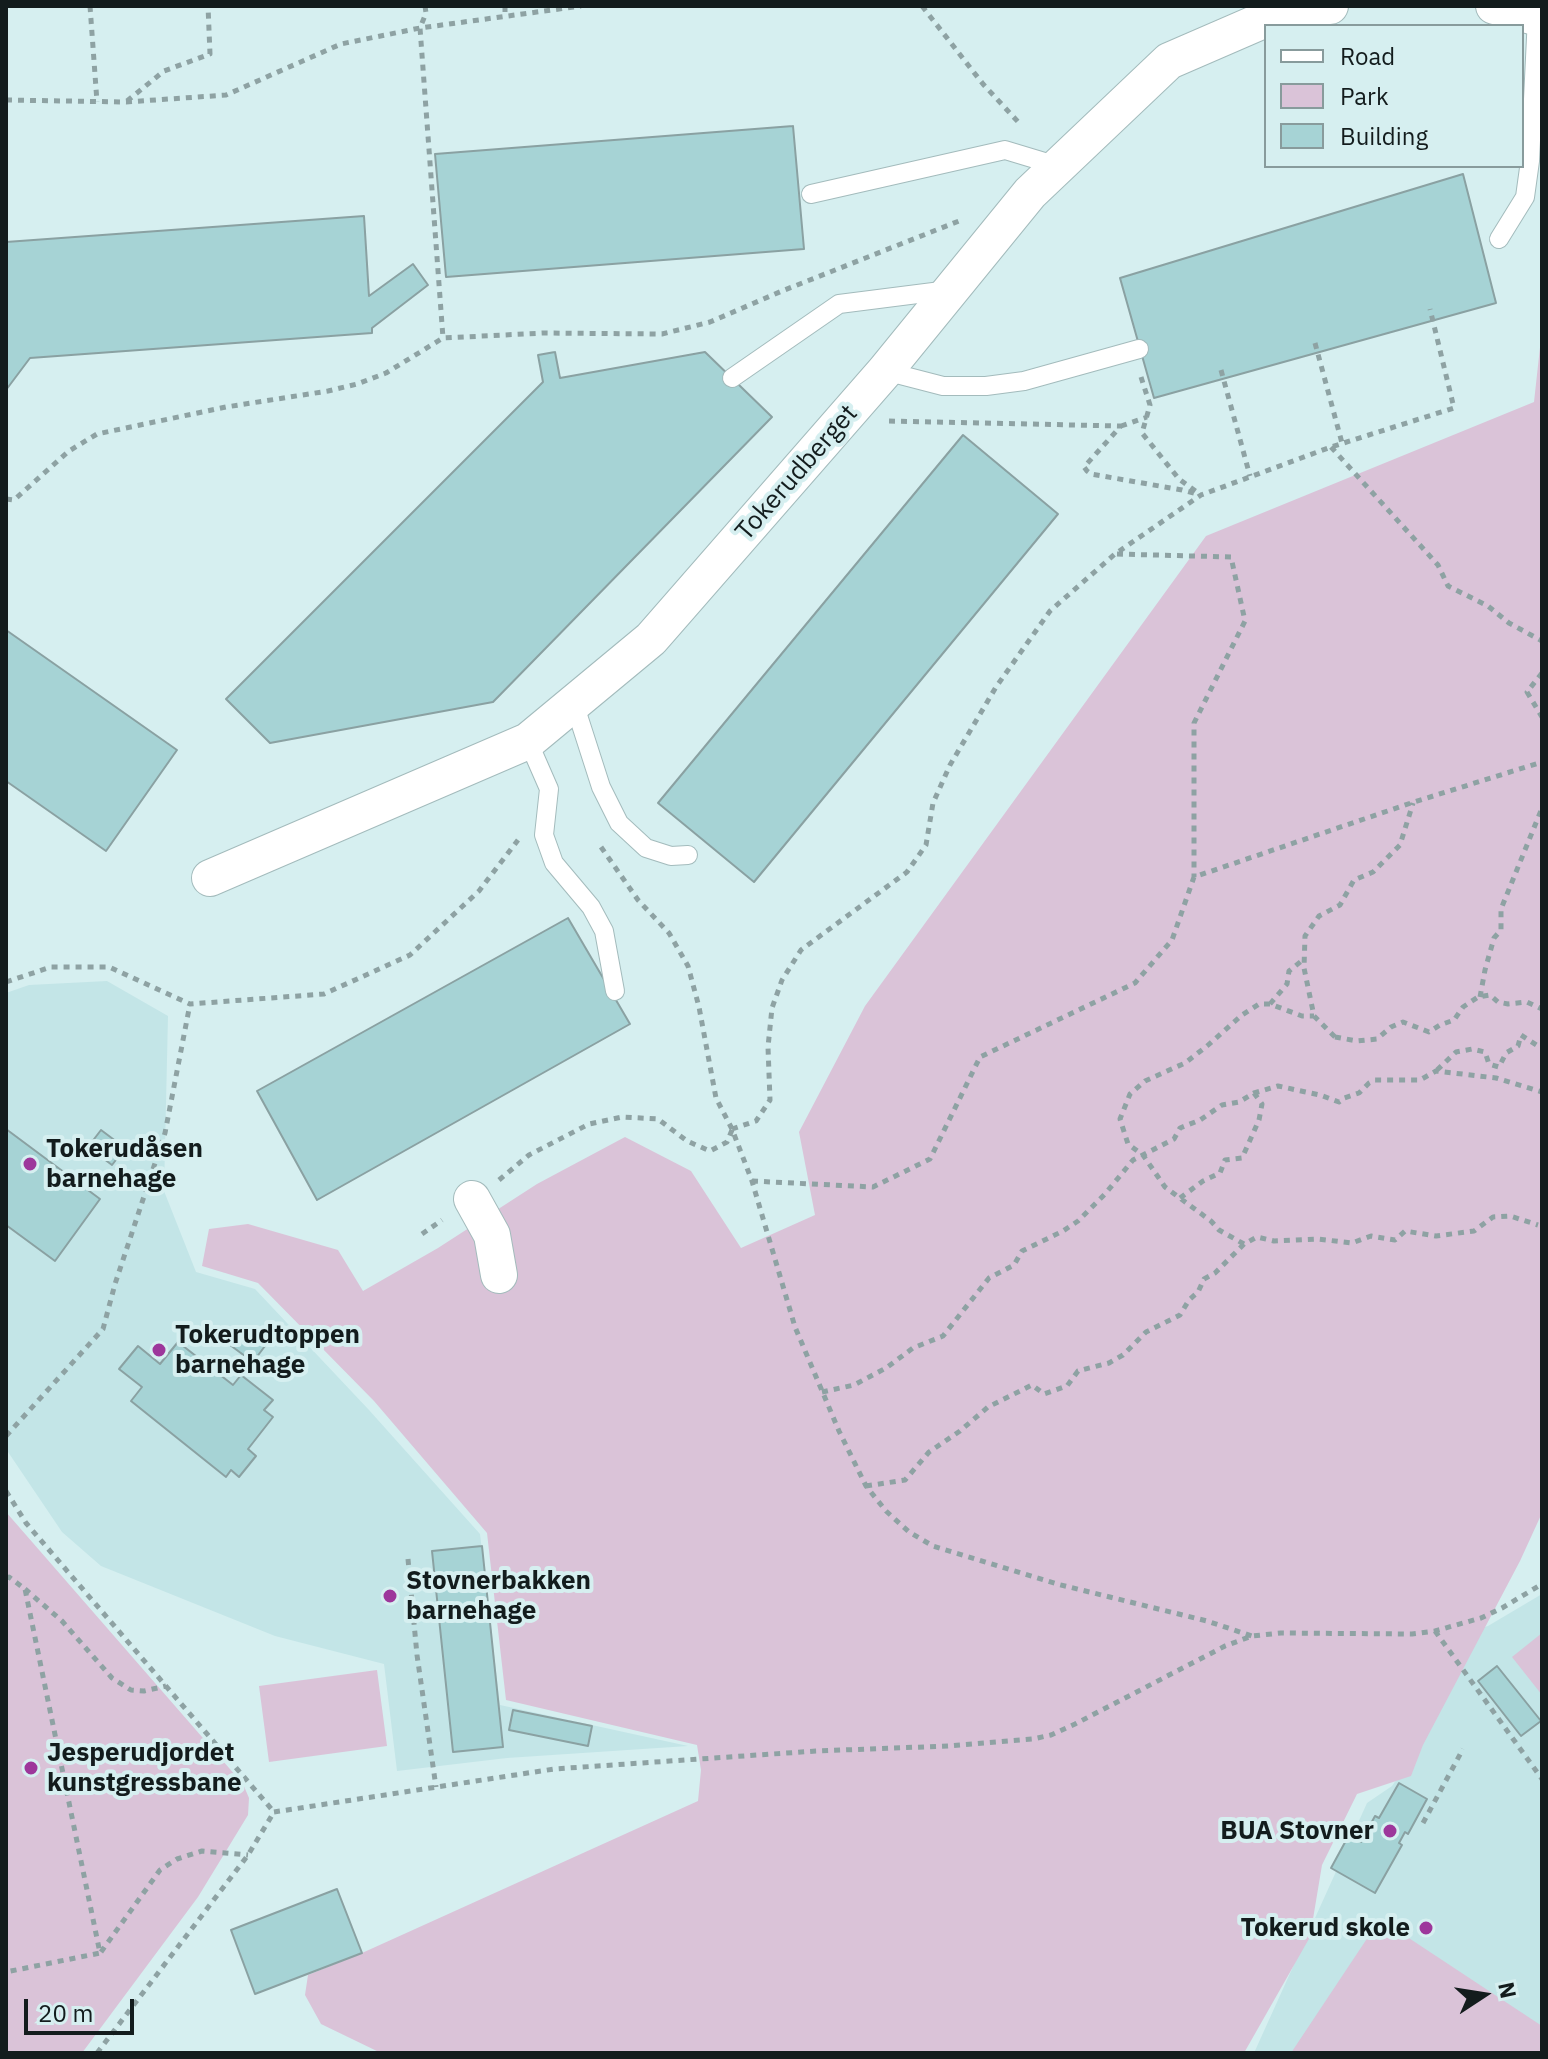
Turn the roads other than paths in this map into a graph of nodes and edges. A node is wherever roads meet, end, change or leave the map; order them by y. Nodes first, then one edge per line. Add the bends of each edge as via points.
1 (1330, 6) edge
2 (1494, 6) edge
3 (1539, 18) edge
4 (1058, 166) junction
5 (811, 194) dead end
6 (1499, 239) dead end
7 (951, 290) junction
8 (1138, 357) road end
9 (885, 371) junction
10 (732, 378) dead end
11 (574, 703) junction
12 (528, 741) junction
13 (688, 855) dead end
14 (210, 878) dead end
15 (615, 991) dead end
16 (472, 1199) road end
17 (499, 1275) dead end

1 - 4 street, Tokerudberget via 1282,12 1169,61
2 - 3 street
3 - 6 lane via 1525,197
4 - 5 lane via 1005,150
4 - 7 street, Tokerudberget
7 - 9 street, Tokerudberget
7 - 10 lane via 839,304
8 - 9 lane via 986,386 943,386
9 - 11 street, Tokerudberget via 651,639
11 - 12 street, Tokerudberget
11 - 13 lane via 601,787 619,823 646,848
12 - 14 street, Tokerudberget
12 - 15 lane via 549,789 544,835 554,863 604,931
16 - 17 street via 492,1235

